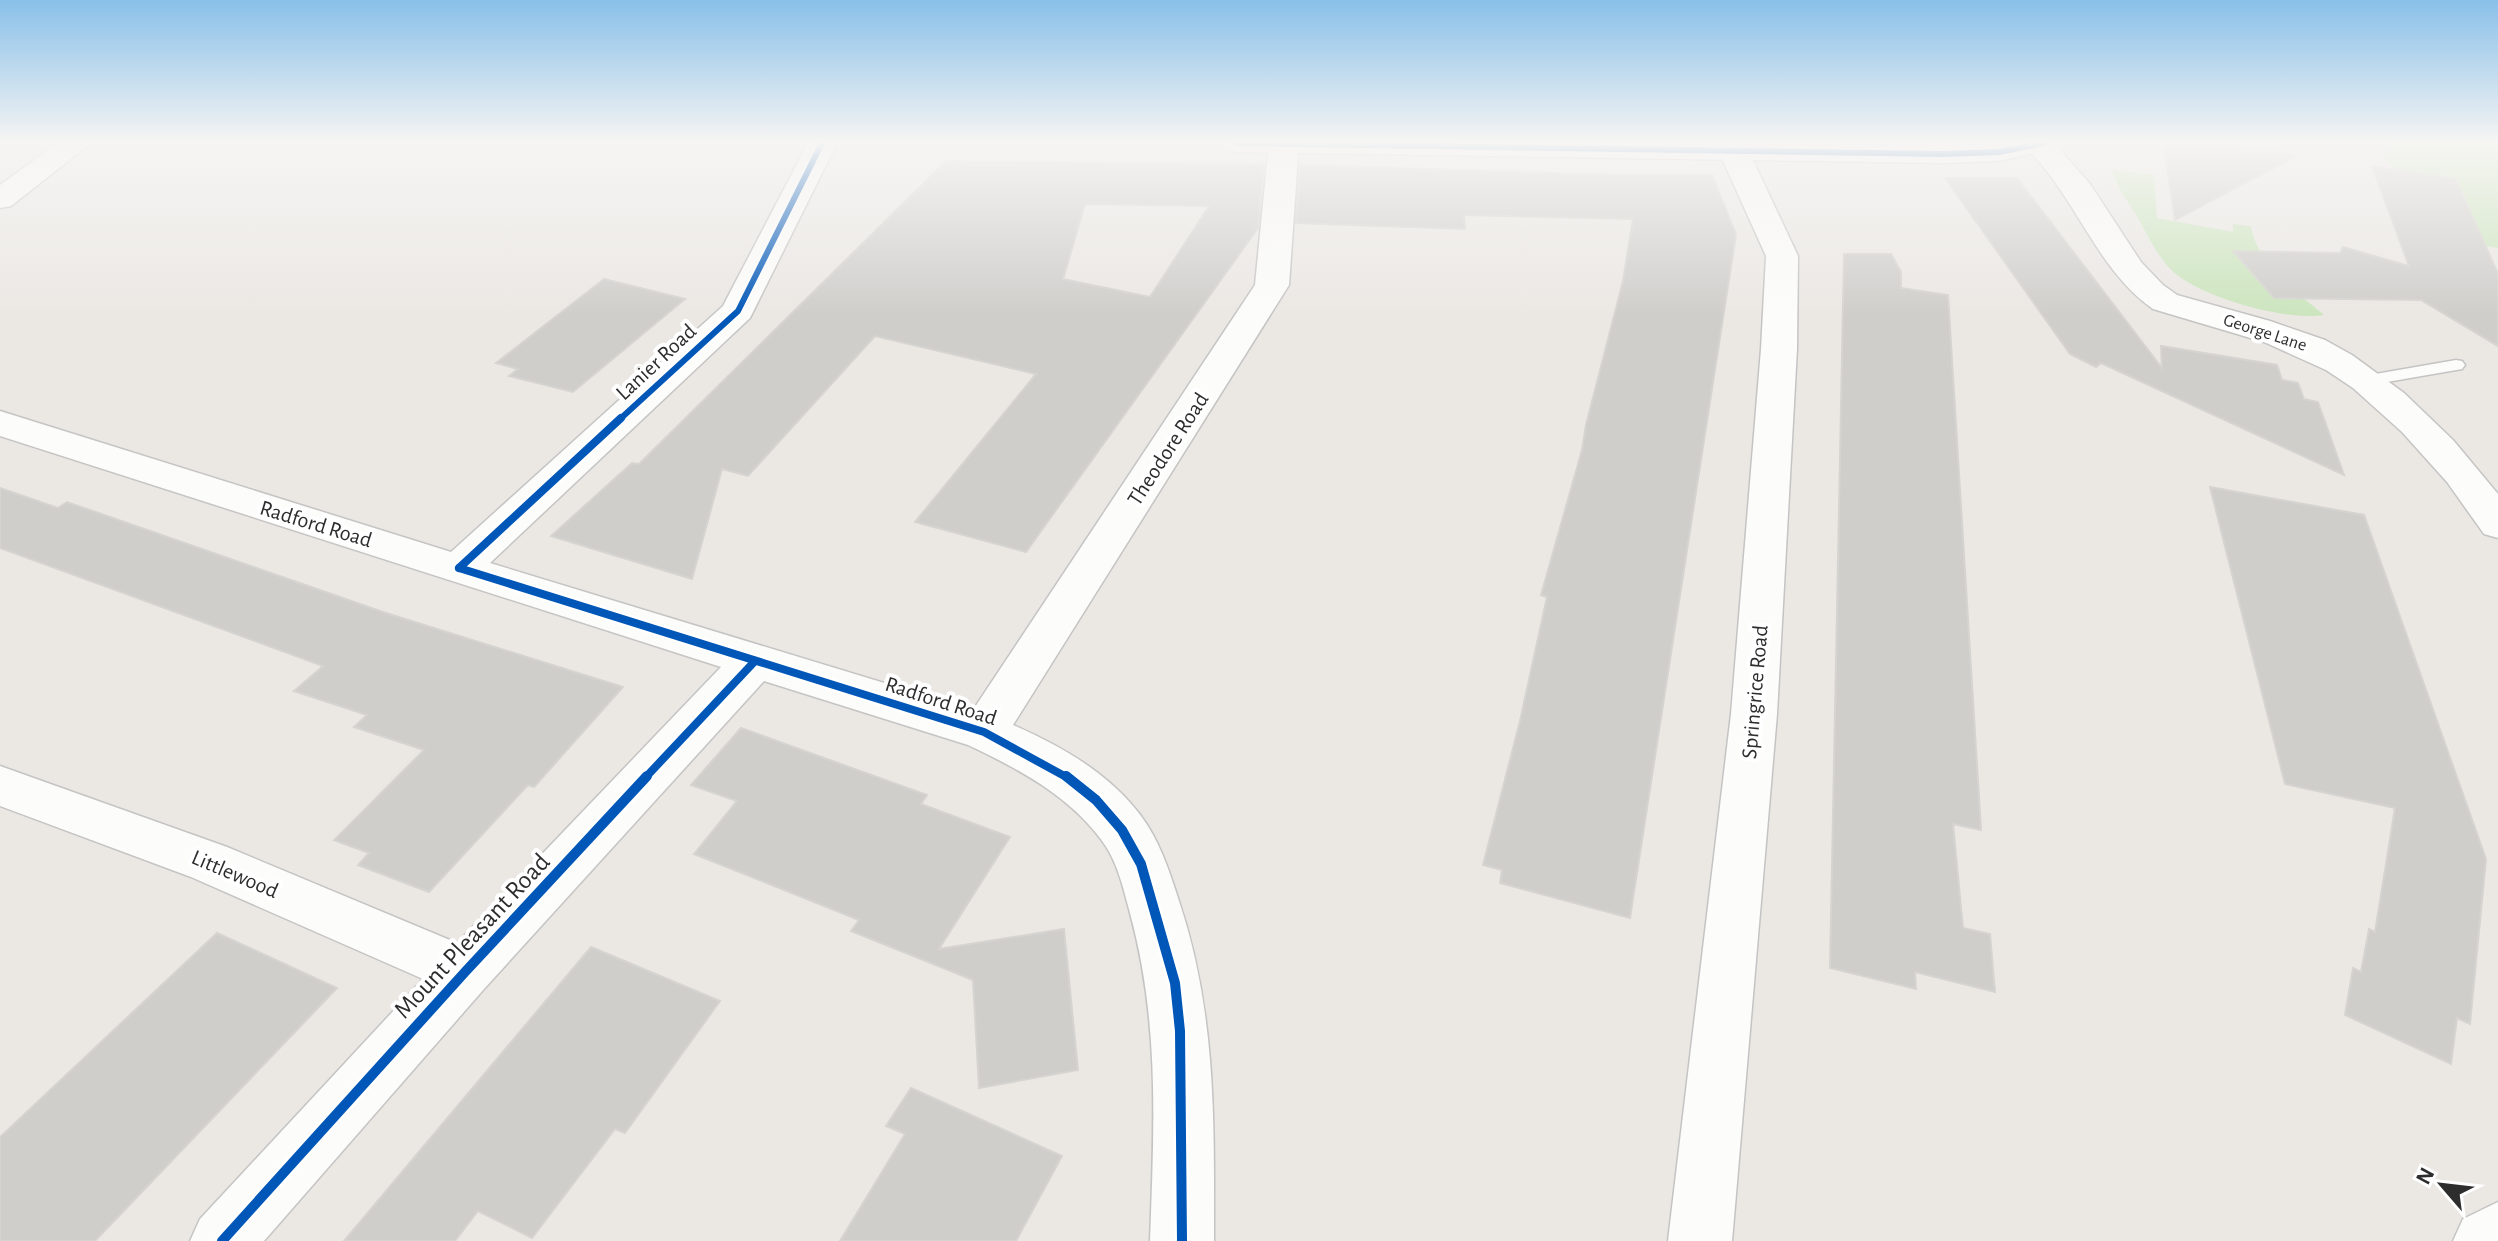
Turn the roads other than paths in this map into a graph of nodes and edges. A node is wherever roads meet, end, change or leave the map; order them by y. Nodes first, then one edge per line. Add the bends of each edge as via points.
1 (793, 201) edge
2 (1279, 201) edge
3 (1757, 201) edge
4 (2084, 201) edge
5 (2456, 365) dead end
6 (2364, 381) junction
7 (0, 423) edge
8 (2498, 524) edge
9 (459, 568) junction
10 (755, 661) junction
11 (984, 732) junction
12 (0, 786) edge
13 (465, 972) junction
14 (2498, 1234) edge
15 (222, 1241) edge
16 (1182, 1241) edge
17 (1700, 1241) edge
18 (2485, 1241) edge

1 - 9 street, Lanier Road via 738,311
2 - 11 street, Theodore Road via 1272,285
3 - 17 street, Springrice Road via 1782,256 1780,318 1754,714
4 - 6 street, George Lane via 2148,292 2165,302 2313,348
5 - 6 lane
6 - 8 street, George Lane via 2468,479
7 - 9 street, Radford Road
9 - 10 street, Radford Road
10 - 11 street, Radford Road
10 - 13 street, Mount Pleasant Road
11 - 16 street, Radford Road via 1056,769 1096,800 1122,830 1141,864 1176,995
12 - 13 street, Littlewood via 209,862
13 - 15 street, Mount Pleasant Road
14 - 18 street

